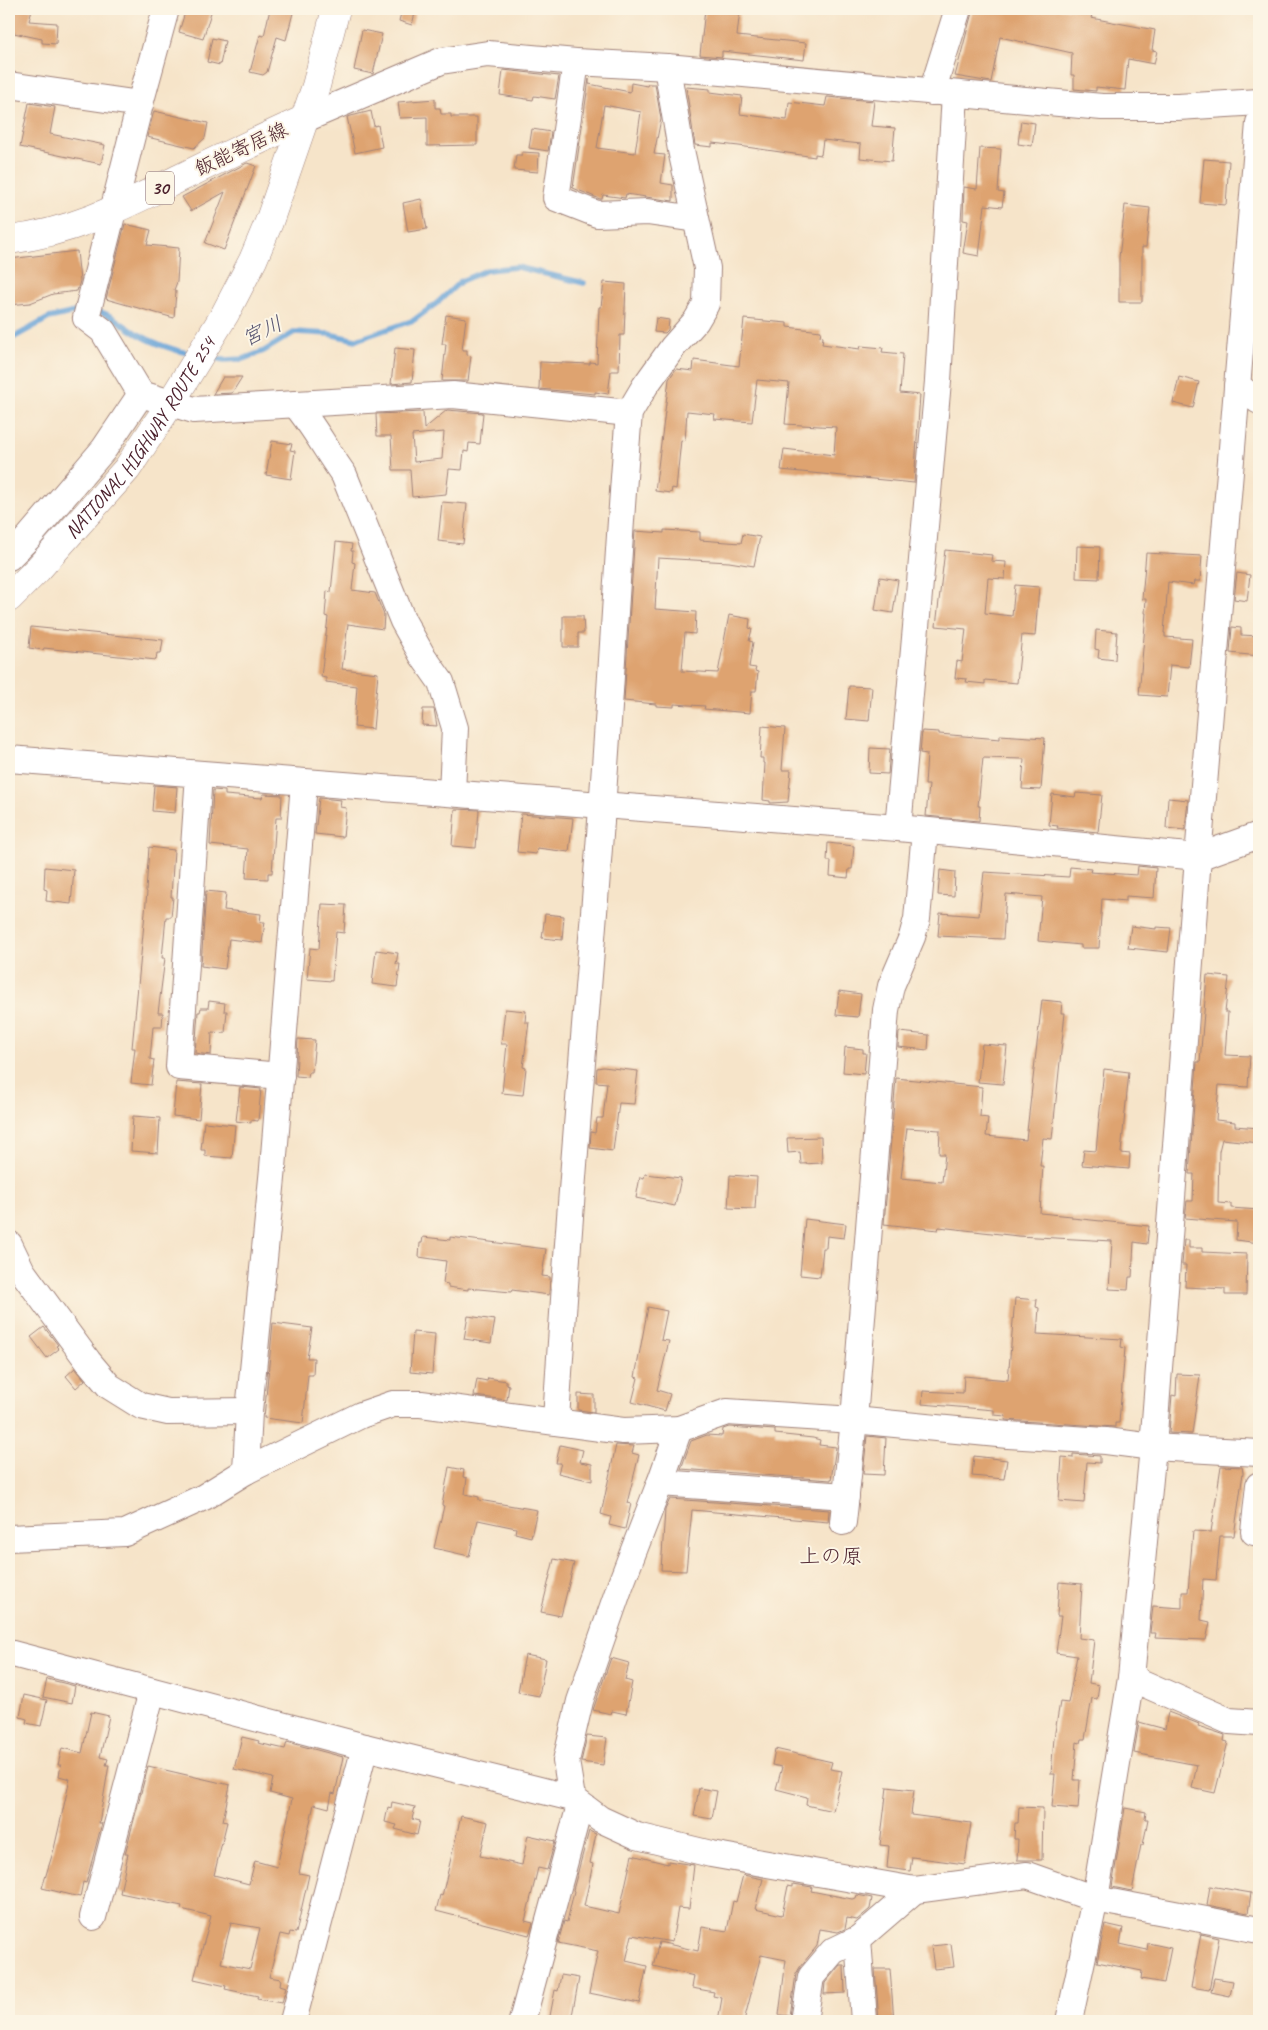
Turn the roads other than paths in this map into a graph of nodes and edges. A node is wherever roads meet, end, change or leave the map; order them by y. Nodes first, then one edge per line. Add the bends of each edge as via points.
1 (166, 9) edge
2 (336, 9) edge
3 (958, 9) edge
4 (576, 62) junction
5 (667, 67) junction
6 (9, 85) edge
7 (944, 93) junction
8 (1259, 102) edge
9 (140, 104) junction
10 (305, 119) junction
11 (1259, 123) edge
12 (113, 212) junction
13 (696, 219) junction
14 (9, 240) edge
15 (1236, 386) junction
16 (141, 394) junction
17 (1259, 401) edge
18 (170, 404) junction
19 (296, 404) junction
20 (629, 413) junction
21 (9, 557) edge
22 (9, 598) edge
23 (9, 759) edge
24 (199, 774) junction
25 (304, 783) junction
26 (452, 794) junction
27 (602, 804) junction
28 (898, 828) junction
29 (925, 830) junction
30 (1259, 835) edge
31 (1198, 856) junction
32 (281, 1076) junction
33 (9, 1244) edge
34 (249, 1411) junction
35 (854, 1420) junction
36 (556, 1421) junction
37 (679, 1429) junction
38 (1153, 1447) junction
39 (1259, 1453) edge
40 (246, 1471) junction
41 (660, 1483) junction
42 (1259, 1485) edge
43 (846, 1496) junction
44 (843, 1522) dead end
45 (1254, 1532) dead end
46 (9, 1538) edge
47 (9, 1653) edge
48 (1131, 1678) junction
49 (152, 1691) junction
50 (1259, 1724) edge
51 (365, 1746) junction
52 (576, 1802) junction
53 (915, 1890) junction
54 (1095, 1899) junction
55 (93, 1917) dead end
56 (1259, 1930) edge
57 (858, 1939) junction
58 (293, 2021) edge
59 (522, 2021) edge
60 (804, 2021) edge
61 (864, 2021) edge
62 (1069, 2021) edge

1 - 9 street
2 - 10 main road, NATIONAL HIGHWAY ROUTE 254
3 - 7 street
4 - 5 street
4 - 10 street via 488,54 441,61
4 - 13 street via 556,198 597,214 647,212
5 - 7 street
5 - 13 street
6 - 9 street
7 - 8 street via 1102,107
7 - 28 street via 938,380
9 - 12 street
10 - 12 main road, 飯能寄居線 / 30
10 - 18 main road, NATIONAL HIGHWAY ROUTE 254 via 253,260 225,314
11 - 15 street
12 - 14 main road, 飯能寄居線 / 30 via 77,225
12 - 16 street via 88,310
13 - 20 street via 706,268 706,304 645,386
15 - 17 street
15 - 31 street
16 - 18 street
16 - 21 street via 104,449
18 - 19 street via 194,410
18 - 22 main road, NATIONAL HIGHWAY ROUTE 254 via 126,469
19 - 20 street via 453,395
19 - 26 street via 344,475 402,621 441,682 454,728
20 - 27 street
23 - 24 street
24 - 25 street
24 - 32 street via 179,1067
25 - 26 street
25 - 32 street
26 - 27 street
27 - 28 street
27 - 36 street
28 - 29 street
29 - 31 street
29 - 35 street via 917,919 891,986 886,1010
30 - 31 street
31 - 38 street
32 - 34 street
33 - 34 street via 22,1271 109,1386 141,1406 168,1412
34 - 40 street
35 - 37 street via 727,1412
35 - 38 street
35 - 43 street
36 - 37 street via 623,1431
36 - 40 street via 421,1404 393,1404 361,1415
37 - 41 street
38 - 39 street
38 - 48 street
40 - 46 street via 204,1497 125,1533
41 - 43 street
41 - 52 street via 580,1701 566,1761
42 - 45 street
43 - 44 street
47 - 49 street
48 - 50 street via 1229,1721
48 - 54 street
49 - 51 street
49 - 55 street
51 - 52 street
51 - 58 street
52 - 53 street via 600,1819 637,1836 711,1854
52 - 59 street
53 - 54 street via 1027,1875
53 - 57 street
54 - 56 street
54 - 62 street
57 - 60 street via 833,1950 811,1977
57 - 61 street

